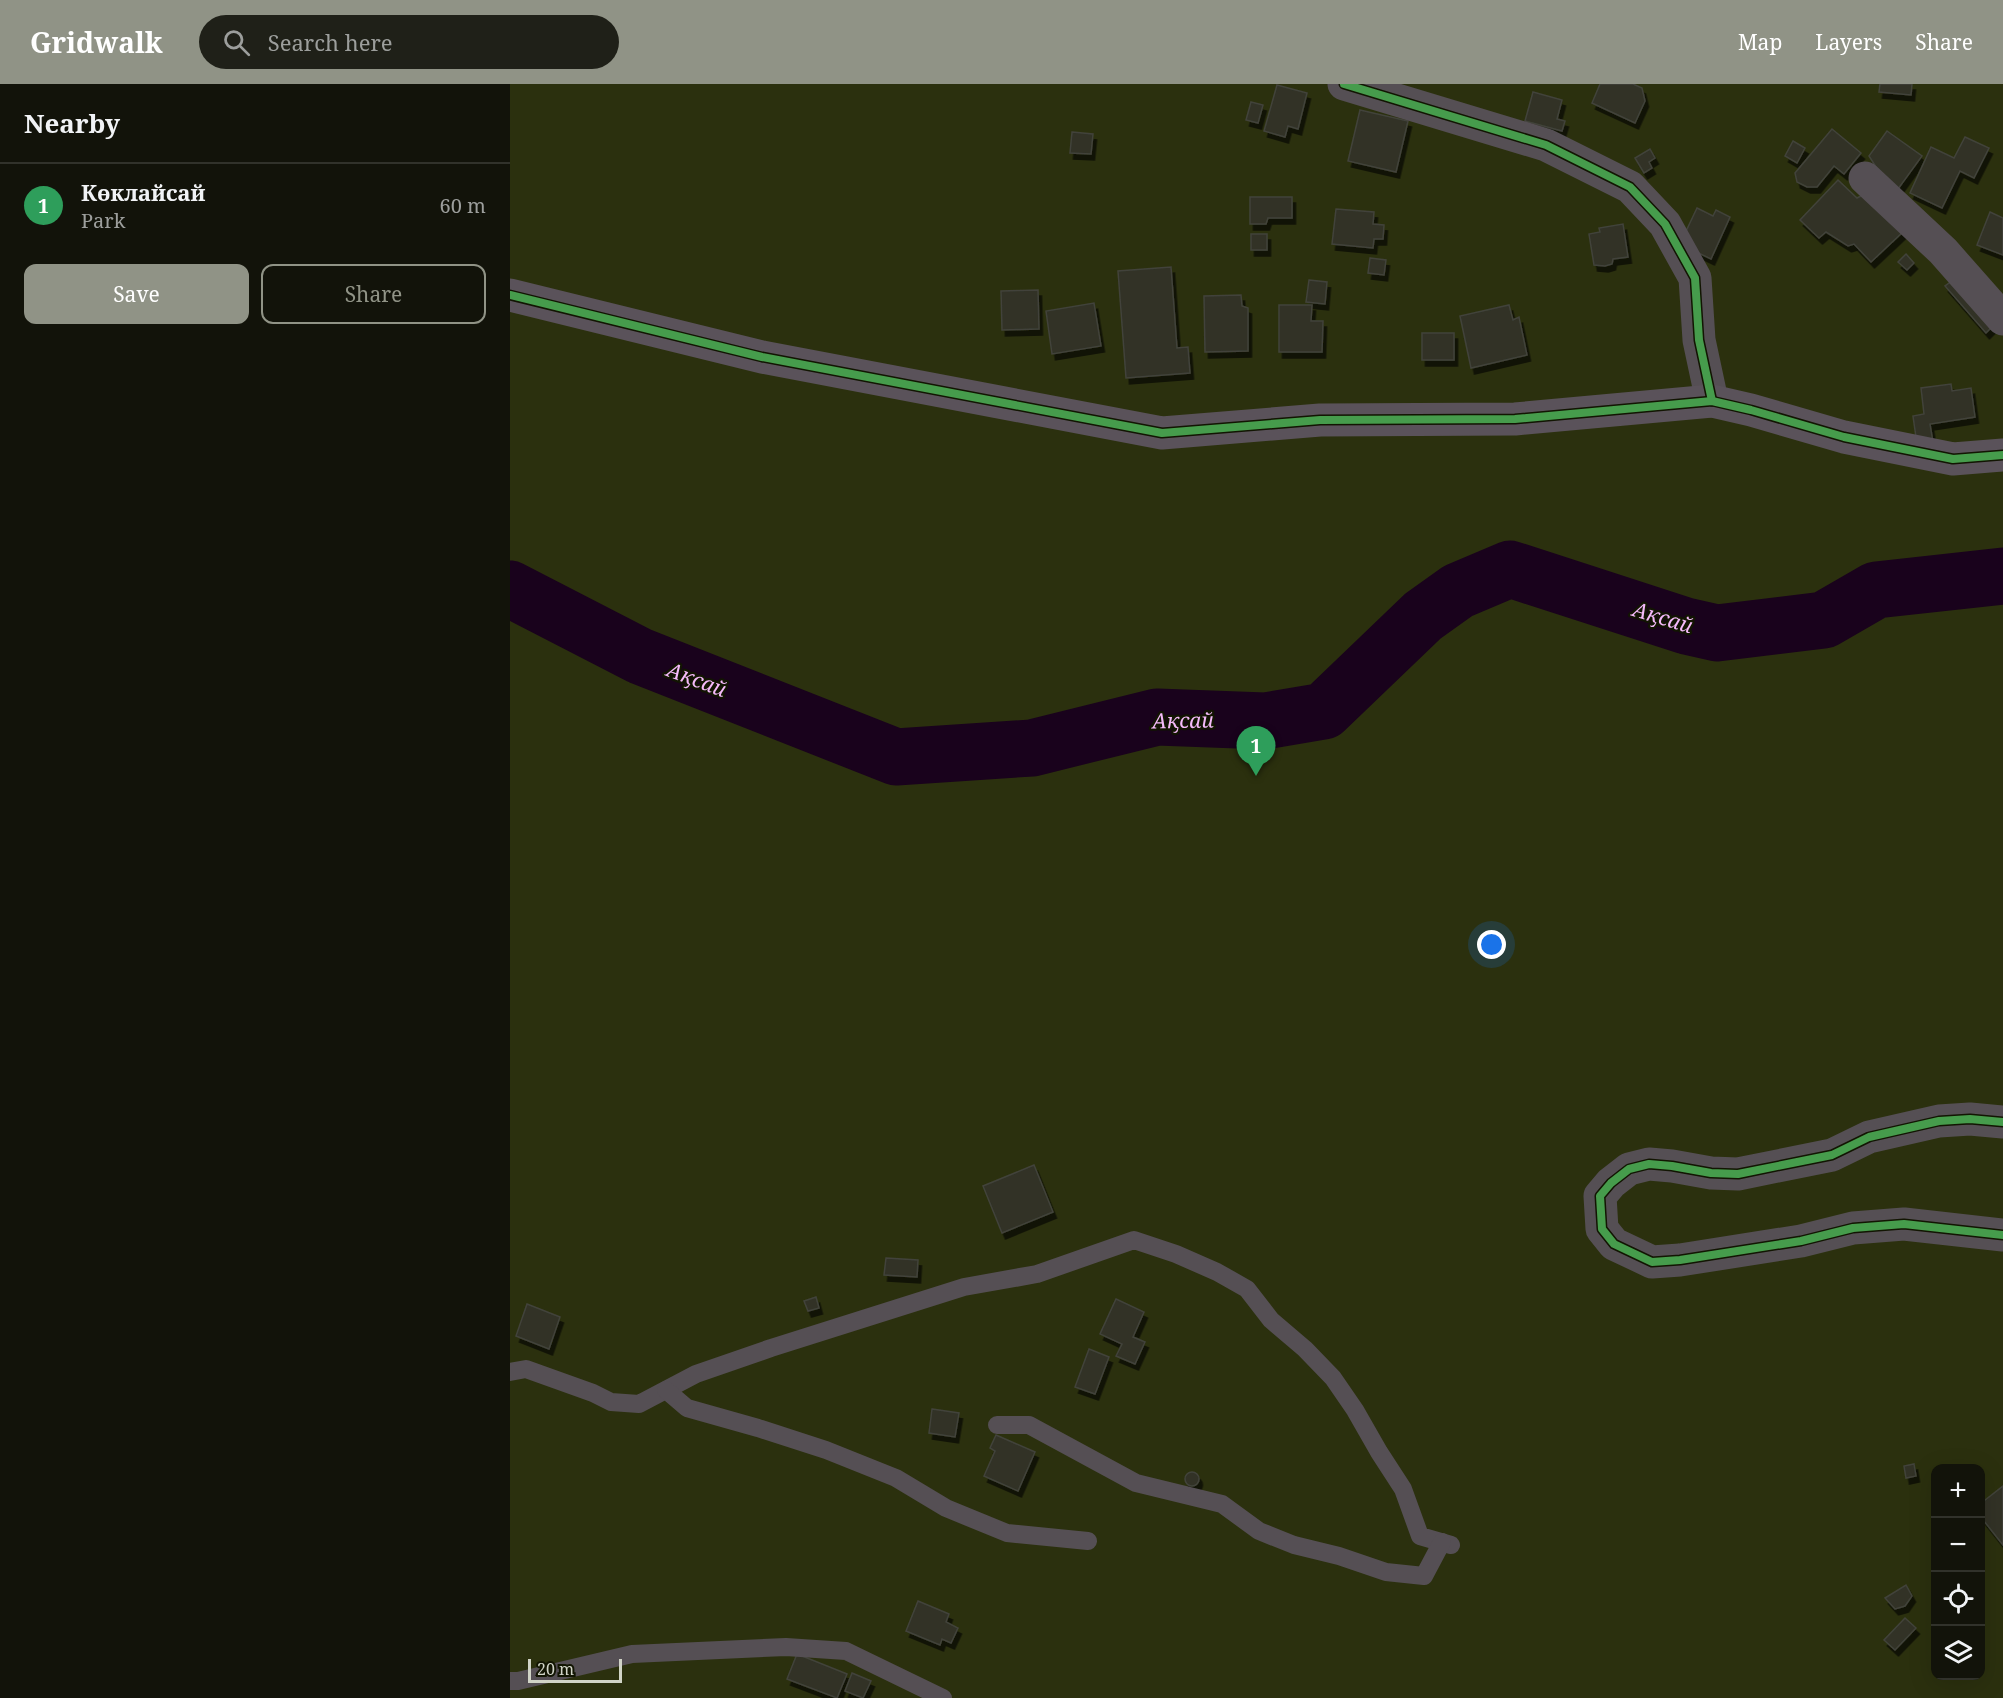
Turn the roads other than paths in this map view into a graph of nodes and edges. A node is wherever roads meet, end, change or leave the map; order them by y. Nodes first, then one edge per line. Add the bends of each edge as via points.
1 (1344, 84) edge
2 (1865, 178) dead end
3 (510, 295) edge
4 (2003, 319) edge
5 (1712, 401) junction
6 (2003, 455) edge
7 (2003, 1122) edge
8 (2003, 1235) edge
9 (510, 1372) edge
10 (666, 1390) junction
11 (997, 1425) dead end
12 (1088, 1541) dead end
13 (510, 1681) edge
14 (943, 1698) edge

1 - 5 street via 1546,145 1630,187 1665,224 1695,278 1699,340
2 - 4 street via 1943,251
3 - 5 street via 762,357 1162,433 1320,420 1515,419
5 - 6 street via 1844,437 1953,459
7 - 8 street via 1939,1121 1869,1137 1832,1155 1738,1174 1649,1164 1629,1169 1599,1196 1602,1229 1614,1244 1652,1262 1801,1240 1853,1228 1904,1224
9 - 10 lane via 526,1369 611,1402 639,1404
10 - 11 lane via 696,1374 887,1310 964,1287 1038,1274 1134,1240 1176,1254 1247,1288 1271,1320 1333,1378 1403,1489 1420,1536 1447,1543 1424,1576 1386,1572 1259,1531 1222,1504 1136,1483 1029,1425
10 - 12 lane via 687,1408 826,1450 896,1478 946,1508 1007,1533
13 - 14 lane via 632,1654 786,1647 846,1651

